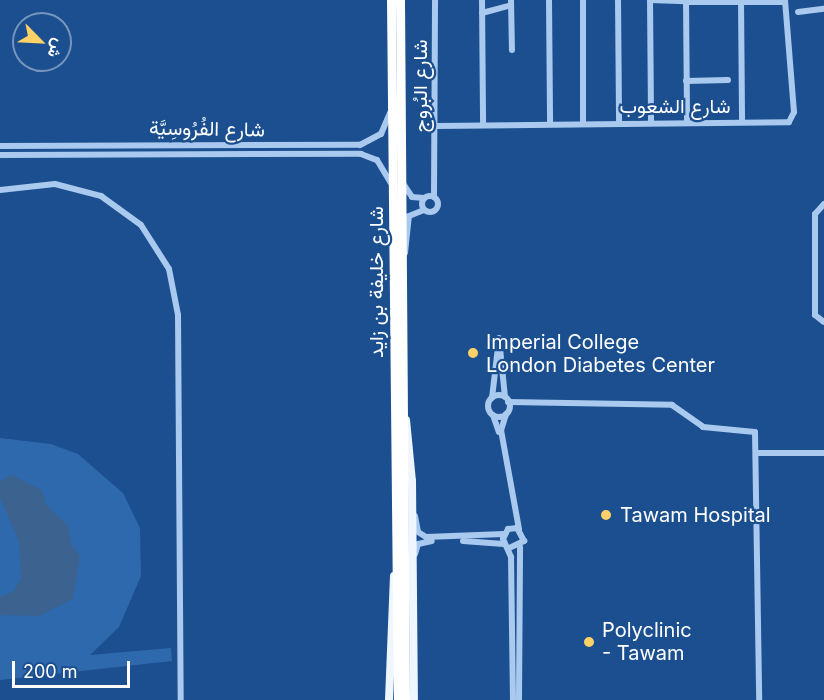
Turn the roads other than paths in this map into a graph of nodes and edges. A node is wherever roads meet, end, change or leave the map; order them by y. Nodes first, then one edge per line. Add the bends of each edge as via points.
1 (391, 0) edge
2 (400, 0) edge
3 (435, 0) edge
4 (482, 0) edge
5 (549, 0) edge
6 (583, 0) edge
7 (618, 0) edge
8 (650, 0) edge
9 (686, 1) edge
10 (741, 1) edge
11 (785, 1) edge
12 (511, 2) edge
13 (824, 9) edge
14 (798, 12) dead end
15 (482, 13) junction
16 (512, 50) dead end
17 (728, 80) dead end
18 (686, 81) junction
19 (392, 107) junction
20 (619, 122) junction
21 (742, 122) junction
22 (550, 123) junction
23 (583, 123) junction
24 (651, 123) junction
25 (687, 123) junction
26 (483, 124) junction
27 (436, 126) junction
28 (155, 144) junction
29 (0, 146) edge
30 (114, 153) junction
31 (0, 155) edge
32 (404, 185) junction
33 (393, 190) junction
34 (0, 192) edge
35 (428, 197) junction
36 (824, 204) edge
37 (424, 210) junction
38 (405, 257) junction
39 (824, 322) edge
40 (492, 398) junction
41 (507, 400) junction
42 (527, 406) junction
43 (405, 414) junction
44 (506, 414) junction
45 (493, 415) junction
46 (756, 453) junction
47 (824, 453) edge
48 (413, 506) junction
49 (519, 529) junction
50 (506, 532) junction
51 (506, 546) junction
52 (520, 547) junction
53 (413, 561) junction
54 (397, 563) junction
55 (512, 632) junction
56 (519, 648) junction
57 (181, 700) edge
58 (389, 700) edge
59 (398, 700) edge
60 (405, 700) edge
61 (414, 700) edge
62 (513, 700) edge
63 (519, 700) edge
64 (759, 700) edge

1 - 19 highway, شارع خليفة بن زايد
2 - 32 highway, شارع خليفة بن زايد
3 - 27 street, شارع البُروج
4 - 15 street
5 - 22 street
6 - 23 street
7 - 20 street
8 - 9 street
8 - 24 street
9 - 10 street
9 - 18 street
10 - 11 street
10 - 21 street
11 - 21 street, شارع الشعوب via 794,117 787,122
12 - 15 street
12 - 16 street
13 - 14 street
15 - 26 street
17 - 18 street
18 - 25 street
19 - 28 street, شارع الفُرُوسِيَّة via 381,134 360,145
19 - 33 highway, شارع خليفة بن زايد
20 - 23 street, شارع الشعوب
20 - 24 street, شارع الشعوب
21 - 25 street, شارع الشعوب
22 - 23 street, شارع الشعوب
22 - 26 street, شارع الشعوب
24 - 25 street, شارع الشعوب
26 - 27 street, شارع الشعوب
27 - 35 street, شارع البُروج via 436,172
28 - 29 street, شارع الفُرُوسِيَّة
28 - 30 street via 156,150
30 - 31 street, شارع الفُرُوسِيَّة
30 - 33 street, شارع الفُرُوسِيَّة via 361,154 382,166
32 - 35 street via 412,197
32 - 38 highway, شارع خليفة بن زايد
33 - 54 highway, شارع خليفة بن زايد
34 - 57 street via 29,185 72,186 118,205 149,234 172,279 178,315
35 - 37 street
35 - 37 street via 436,209
36 - 39 street via 814,214 815,315
37 - 38 street via 409,216
38 - 43 highway, شارع خليفة بن زايد
40 - 41 street
40 - 41 street via 499,338
40 - 45 street via 488,407
41 - 42 street
41 - 44 street
42 - 44 street
42 - 46 street via 675,405 703,427 752,429
43 - 48 main road, شارع خليفة بن زايد
43 - 60 highway, شارع خليفة بن زايد
44 - 45 street
44 - 49 street via 501,430
45 - 50 street via 512,502
46 - 47 street
46 - 64 street
48 - 50 street via 424,537
48 - 53 main road, شارع خليفة بن زايد
49 - 50 street
49 - 52 street via 524,538
50 - 51 street
51 - 52 street
51 - 53 street via 424,541
51 - 55 street
52 - 56 street
53 - 61 main road, شارع خليفة بن زايد
54 - 58 main road, شارع خليفة بن زايد
54 - 59 highway, شارع خليفة بن زايد
55 - 56 street
55 - 62 street
56 - 63 street

